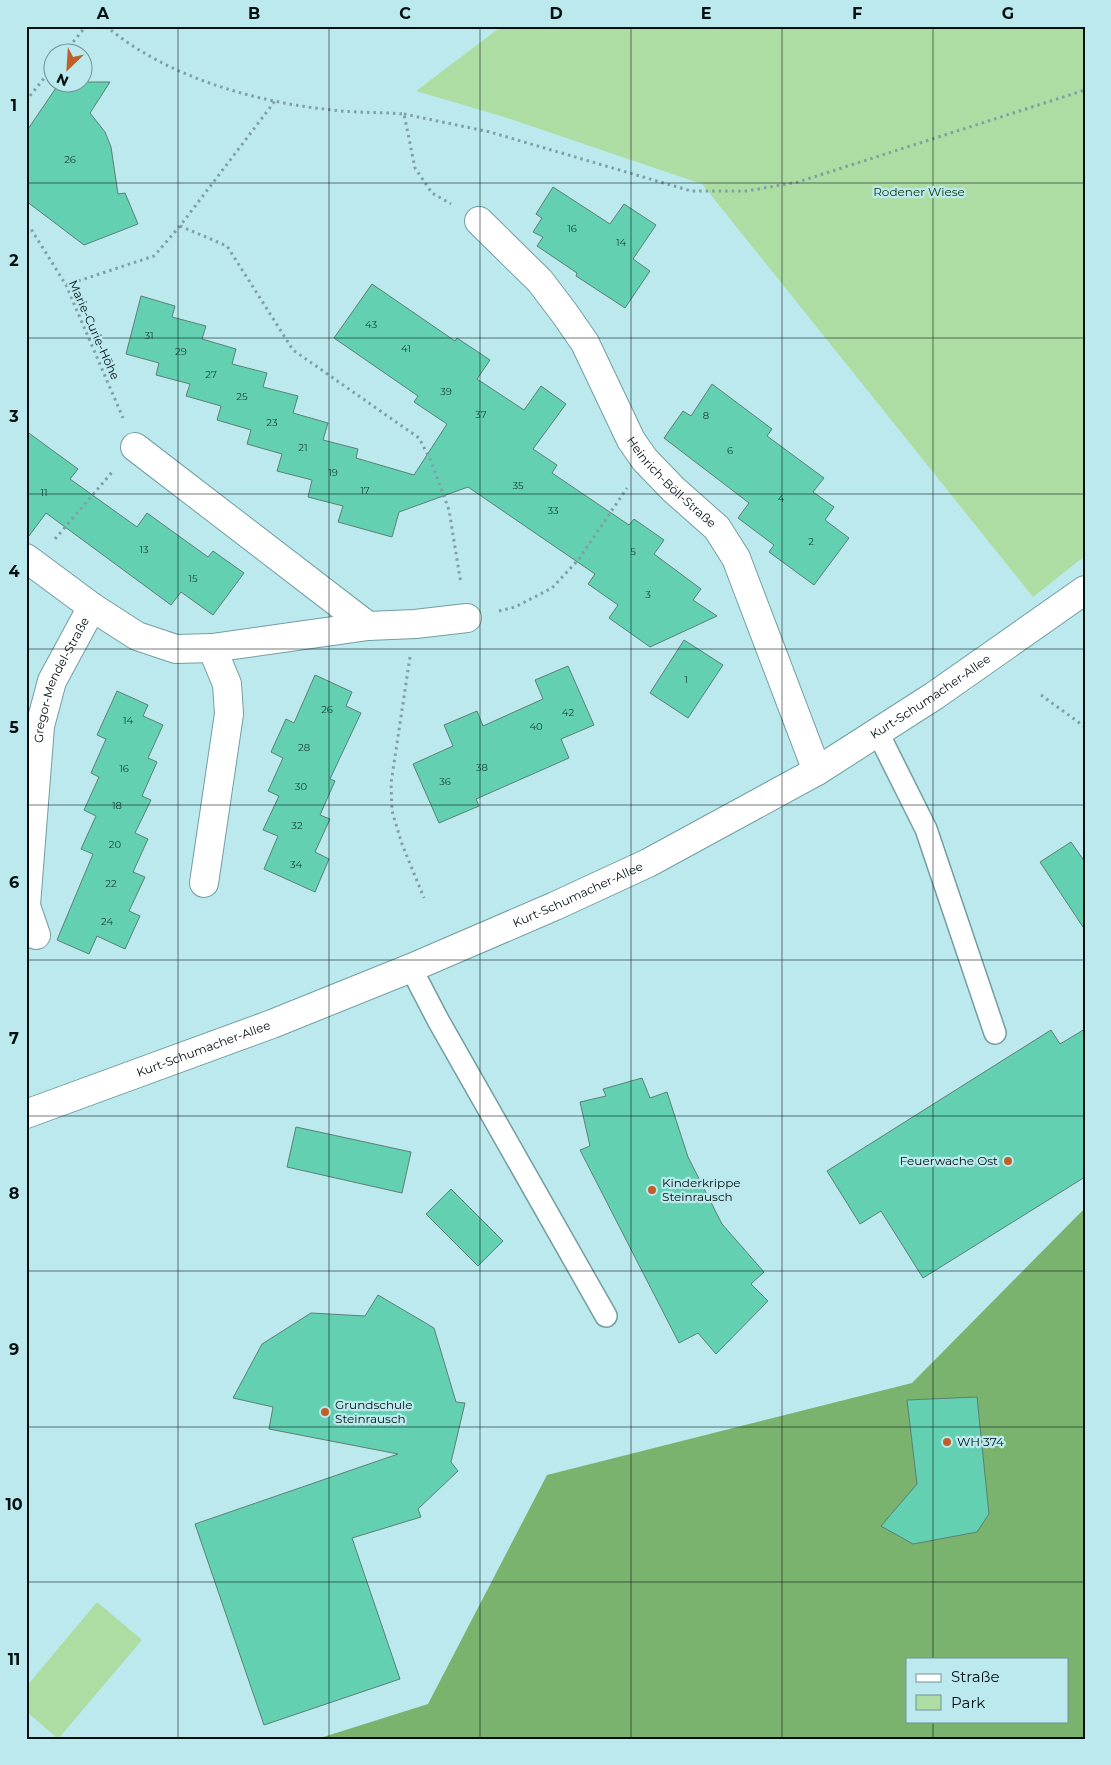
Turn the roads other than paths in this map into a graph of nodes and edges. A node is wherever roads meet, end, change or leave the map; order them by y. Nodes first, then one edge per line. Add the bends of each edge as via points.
1 (479, 221) road end
2 (135, 447) road end
3 (30, 561) edge
4 (1085, 590) edge
5 (92, 607) junction
6 (467, 618) road end
7 (368, 626) junction
8 (212, 648) junction
9 (878, 733) junction
10 (817, 771) junction
11 (204, 883) dead end
12 (26, 905) edge
13 (36, 935) dead end
14 (411, 968) junction
15 (995, 1033) dead end
16 (26, 1114) edge
17 (606, 1316) dead end

1 - 10 street, Heinrich-Böll-Straße via 540,281 566,314 585,344 631,440 645,460 717,528 736,558
2 - 7 street
3 - 5 street, Gregor-Mendel-Straße
4 - 9 street, Kurt-Schumacher-Allee
5 - 8 street, Gregor-Mendel-Straße via 137,636 176,649
5 - 12 street, Gregor-Mendel-Straße via 52,681 40,726
6 - 7 street, Gregor-Mendel-Straße
7 - 8 street, Gregor-Mendel-Straße
8 - 11 street via 227,684 229,714
9 - 10 street, Kurt-Schumacher-Allee
9 - 15 lane via 926,829
10 - 14 street, Kurt-Schumacher-Allee via 648,863
12 - 13 street, Gregor-Mendel-Straße
14 - 16 street, Kurt-Schumacher-Allee via 272,1024
14 - 17 lane

